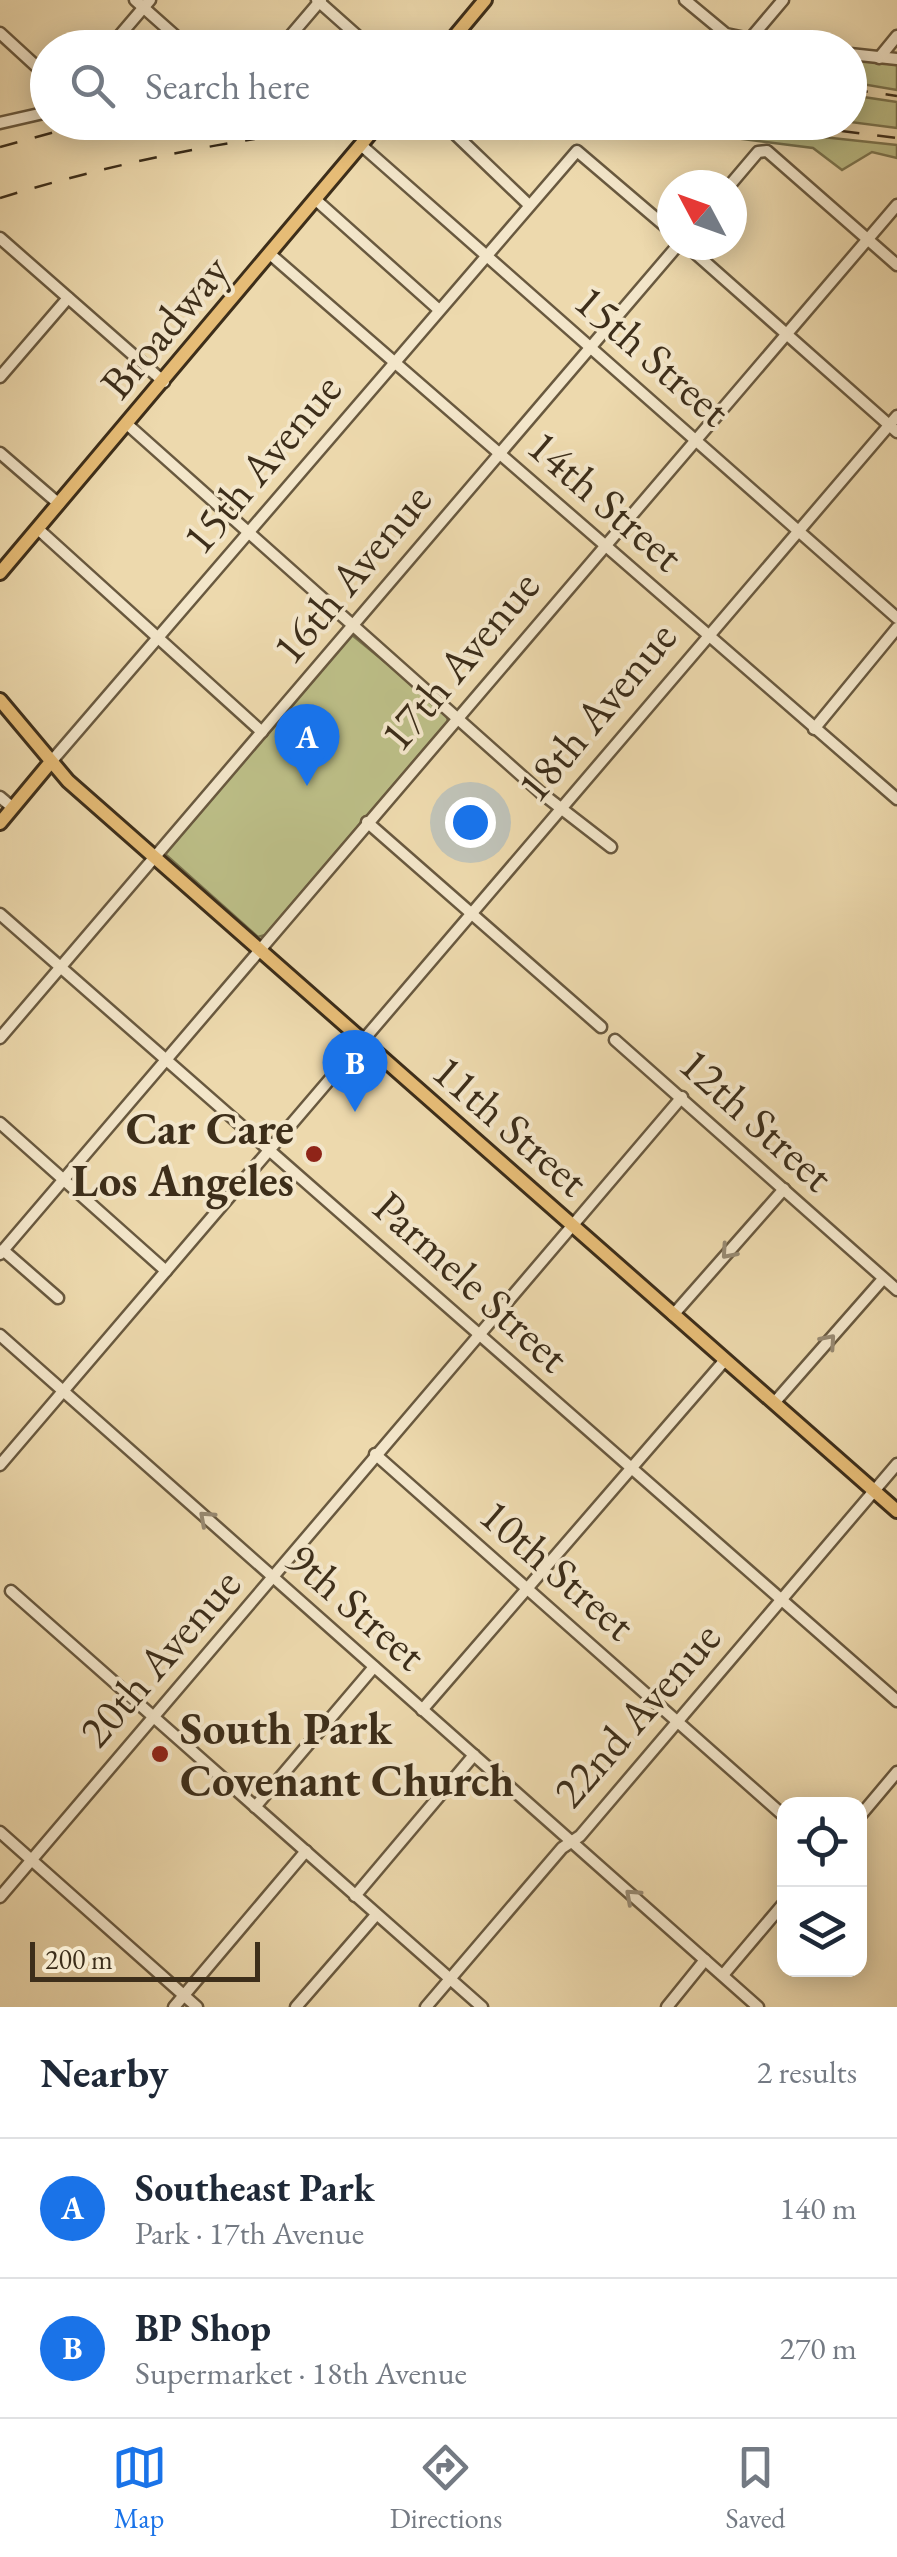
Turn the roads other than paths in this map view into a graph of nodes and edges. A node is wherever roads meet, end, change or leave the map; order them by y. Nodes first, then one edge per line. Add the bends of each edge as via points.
1 (485, 0) edge
2 (685, 0) edge
3 (783, 0) edge
4 (319, 1) edge
5 (143, 2) edge
6 (123, 30) edge
7 (172, 30) edge
8 (295, 30) edge
9 (351, 30) edge
10 (460, 30) edge
11 (721, 30) edge
12 (758, 30) edge
13 (0, 33) edge
14 (897, 36) edge
15 (867, 56) edge
16 (879, 58) junction
17 (30, 60) edge
18 (897, 60) edge
19 (30, 116) edge
20 (0, 124) edge
21 (365, 140) edge
22 (461, 140) edge
23 (361, 145) junction
24 (743, 170) edge
25 (316, 200) junction
26 (529, 205) junction
27 (897, 205) edge
28 (657, 219) edge
29 (0, 238) edge
30 (867, 239) junction
31 (270, 254) junction
32 (484, 255) junction
33 (665, 260) edge
34 (703, 260) edge
35 (897, 266) edge
36 (68, 298) junction
37 (438, 309) junction
38 (786, 334) junction
39 (589, 348) junction
40 (394, 361) junction
41 (0, 377) edge
42 (164, 382) junction
43 (897, 416) edge
44 (128, 425) junction
45 (893, 429) edge
46 (694, 440) junction
47 (0, 453) edge
48 (499, 453) junction
49 (60, 504) junction
50 (38, 529) junction
51 (799, 529) junction
52 (247, 533) junction
53 (603, 546) junction
54 (0, 573) edge
55 (897, 618) edge
56 (352, 625) junction
57 (897, 628) edge
58 (706, 636) junction
59 (157, 639) junction
60 (0, 700) edge
61 (457, 717) junction
62 (814, 729) junction
63 (262, 732) junction
64 (50, 763) junction
65 (0, 797) edge
66 (897, 800) edge
67 (12, 808) junction
68 (560, 808) junction
69 (367, 822) junction
70 (0, 823) edge
71 (611, 847) dead end
72 (154, 858) junction
73 (470, 913) junction
74 (0, 914) edge
75 (259, 949) junction
76 (60, 967) junction
77 (601, 1028) dead end
78 (0, 1038) edge
79 (361, 1040) junction
80 (614, 1040) dead end
81 (167, 1058) junction
82 (682, 1098) junction
83 (0, 1123) edge
84 (272, 1149) junction
85 (63, 1180) junction
86 (784, 1189) junction
87 (571, 1225) junction
88 (2, 1252) edge
89 (166, 1271) junction
90 (883, 1278) junction
91 (897, 1290) edge
92 (58, 1298) dead end
93 (673, 1315) junction
94 (479, 1334) junction
95 (0, 1335) edge
96 (725, 1360) junction
97 (64, 1391) junction
98 (774, 1403) junction
99 (375, 1454) junction
100 (897, 1464) edge
101 (0, 1465) edge
102 (630, 1471) junction
103 (874, 1491) junction
104 (897, 1511) edge
105 (272, 1578) junction
106 (527, 1589) junction
107 (11, 1591) dead end
108 (781, 1600) junction
109 (374, 1667) junction
110 (897, 1701) edge
111 (422, 1710) junction
112 (153, 1717) junction
113 (677, 1720) junction
114 (474, 1755) junction
115 (897, 1772) edge
116 (255, 1807) junction
117 (867, 1808) edge
118 (777, 1810) edge
119 (0, 1832) edge
120 (571, 1842) junction
121 (306, 1851) junction
122 (32, 1860) junction
123 (355, 1896) junction
124 (0, 1897) edge
125 (777, 1911) edge
126 (376, 1914) junction
127 (706, 1960) junction
128 (723, 1975) junction
129 (450, 1979) junction
130 (184, 1995) junction
131 (174, 2007) edge
132 (197, 2007) edge
133 (296, 2007) edge
134 (426, 2007) edge
135 (482, 2007) edge
136 (666, 2007) edge
137 (758, 2007) edge

1 - 10 main road
2 - 11 street
3 - 12 street
4 - 8 street
4 - 9 street
5 - 6 street
5 - 7 street
13 - 17 street
14 - 16 street
15 - 16 street
16 - 18 street
19 - 20 street
21 - 23 main road, Broadway
22 - 26 street
23 - 25 main road, Broadway
23 - 32 street, 15th Street
24 - 30 street via 767,151
25 - 31 main road, Broadway
25 - 37 street
26 - 28 street, 15th Avenue via 577,151
26 - 32 street, 15th Avenue
27 - 30 street, 17th Avenue
29 - 36 street
30 - 35 street
30 - 38 street, 17th Avenue
31 - 40 street, 14th Street
31 - 42 main road, Broadway
32 - 37 street, 15th Avenue
32 - 39 street, 15th Street
33 - 39 street, 16th Avenue
34 - 38 street
36 - 41 street
36 - 42 street
37 - 40 street, 15th Avenue
38 - 45 street
38 - 46 street, 17th Avenue
39 - 46 street, 15th Street
39 - 48 street, 16th Avenue
40 - 48 street, 14th Street
40 - 52 street, 15th Avenue
42 - 44 main road, Broadway
43 - 45 street, 18th Avenue
44 - 49 main road, Broadway
44 - 52 street
45 - 51 street, 18th Avenue
46 - 51 street, 15th Street
46 - 53 street, 17th Avenue
47 - 49 street
48 - 53 street, 14th Street
48 - 56 street, 16th Avenue
49 - 50 main road, Broadway
50 - 54 main road, Broadway
50 - 59 street
51 - 55 street, 15th Street
51 - 58 street, 18th Avenue
52 - 56 street
52 - 59 street, 15th Avenue
53 - 58 street, 14th Street
53 - 61 street, 17th Avenue
56 - 61 street
56 - 63 street, 16th Avenue
57 - 62 street
58 - 62 street, 14th Street
58 - 68 street, 18th Avenue
59 - 63 street
59 - 64 street, 15th Avenue
60 - 64 main road, 11th Street
61 - 68 street
61 - 69 street, 17th Avenue
62 - 66 street, 14th Street
63 - 72 street, 16th Avenue
64 - 67 main road, 15th Avenue
64 - 72 main road, 11th Street
65 - 67 street
67 - 70 main road, 15th Avenue
68 - 71 street
68 - 73 street, 18th Avenue
69 - 73 street
69 - 75 street, 17th Avenue
72 - 75 main road, 11th Street
72 - 76 street, 16th Avenue
73 - 77 street
73 - 79 street, 18th Avenue
74 - 76 street, Parmele Street
75 - 79 main road, 11th Street
75 - 81 street, 17th Avenue
76 - 78 street, 16th Avenue
76 - 81 street, Parmele Street
79 - 84 street, 18th Avenue
79 - 87 main road, 11th Street
80 - 82 street, 12th Street
81 - 84 street, Parmele Street
81 - 85 street, 17th Avenue
82 - 86 street, 12th Street
82 - 87 street, 20th Avenue
83 - 85 street
84 - 89 street, 18th Avenue
84 - 94 street, Parmele Street
85 - 88 street, 17th Avenue
85 - 89 street
86 - 90 street, 12th Street
86 -> 93 street
87 - 93 main road, 11th Street
87 - 94 street, 20th Avenue
88 - 92 street
89 - 97 street, 18th Avenue
90 - 91 street, 12th Street
98 -> 90 street
93 - 96 main road, 11th Street
94 - 99 street, 20th Avenue
94 - 102 street, Parmele Street
95 - 97 street, 9th Street
96 - 98 main road, 11th Street
96 - 102 street
97 - 101 street, 18th Avenue
105 -> 97 street, 9th Street
98 - 103 main road, 11th Street
99 - 105 street, 20th Avenue
99 - 106 street, 10th Street
100 - 103 street, 22nd Avenue
102 - 106 street
102 - 108 street, Parmele Street
103 - 104 main road, 11th Street
103 - 108 street, 22nd Avenue
105 - 109 street, 9th Street
105 - 112 street, 20th Avenue
106 - 111 street
106 - 113 street, 10th Street
107 - 112 street
108 - 110 street, Parmele Street
108 - 113 street, 22nd Avenue
109 - 111 street, 9th Street
109 - 116 street
111 - 114 street, 9th Street
112 - 116 street
112 - 122 street, 20th Avenue
113 - 118 street, 10th Street
113 - 120 street, 22nd Avenue
114 - 120 street, 9th Street
114 - 123 street
115 - 117 street
116 - 121 street
119 - 122 street
127 -> 120 street, 9th Street
120 - 129 street, 22nd Avenue
121 - 123 street
121 - 130 street
122 - 124 street, 20th Avenue
122 - 130 street
123 - 126 street
125 - 128 street
126 - 129 street
126 - 133 street
127 - 128 street, 9th Street
127 - 136 street
128 - 137 street, 9th Street
129 - 134 street, 22nd Avenue
129 - 135 street
130 - 131 street
130 - 132 street

